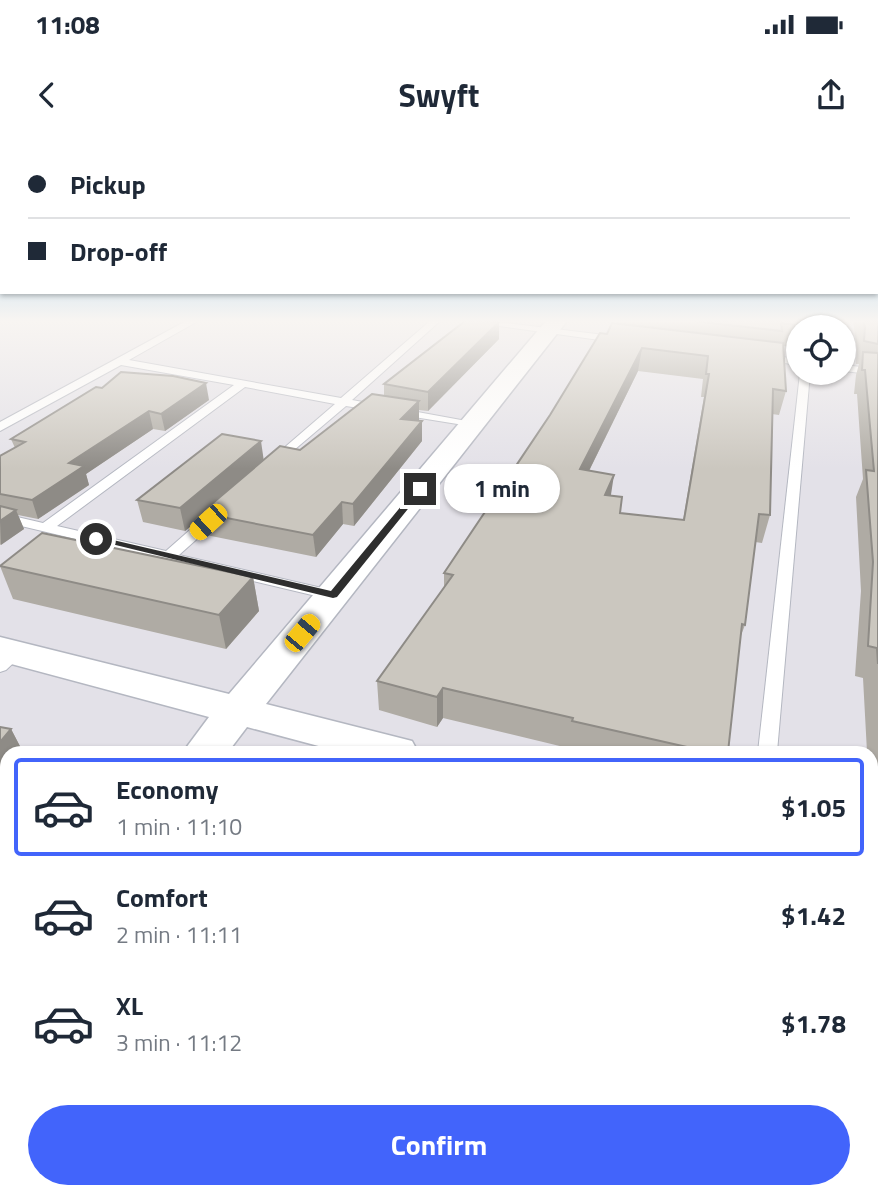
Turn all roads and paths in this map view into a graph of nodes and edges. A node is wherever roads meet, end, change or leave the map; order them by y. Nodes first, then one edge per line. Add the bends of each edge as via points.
1 (101, 370) edge
2 (169, 370) edge
3 (378, 370) edge
4 (517, 370) edge
5 (243, 384) junction
6 (804, 385) edge
7 (342, 402) junction
8 (472, 425) junction
9 (0, 427) edge
10 (261, 474) edge
11 (230, 502) edge
12 (0, 517) edge
13 (47, 527) junction
14 (169, 556) junction
15 (333, 595) junction
16 (5, 656) edge
17 (239, 709) junction
18 (209, 746) edge
19 (375, 746) edge
20 (768, 746) edge

1 - 9 lane
2 - 5 lane
3 - 7 lane
4 - 8 street
5 - 7 lane
5 - 13 lane
6 - 20 lane
7 - 8 lane
7 - 10 lane
8 - 15 street
11 - 14 lane
12 - 13 lane
13 - 14 lane
14 - 15 lane
15 - 17 street
16 - 17 street
17 - 18 street
17 - 19 street

